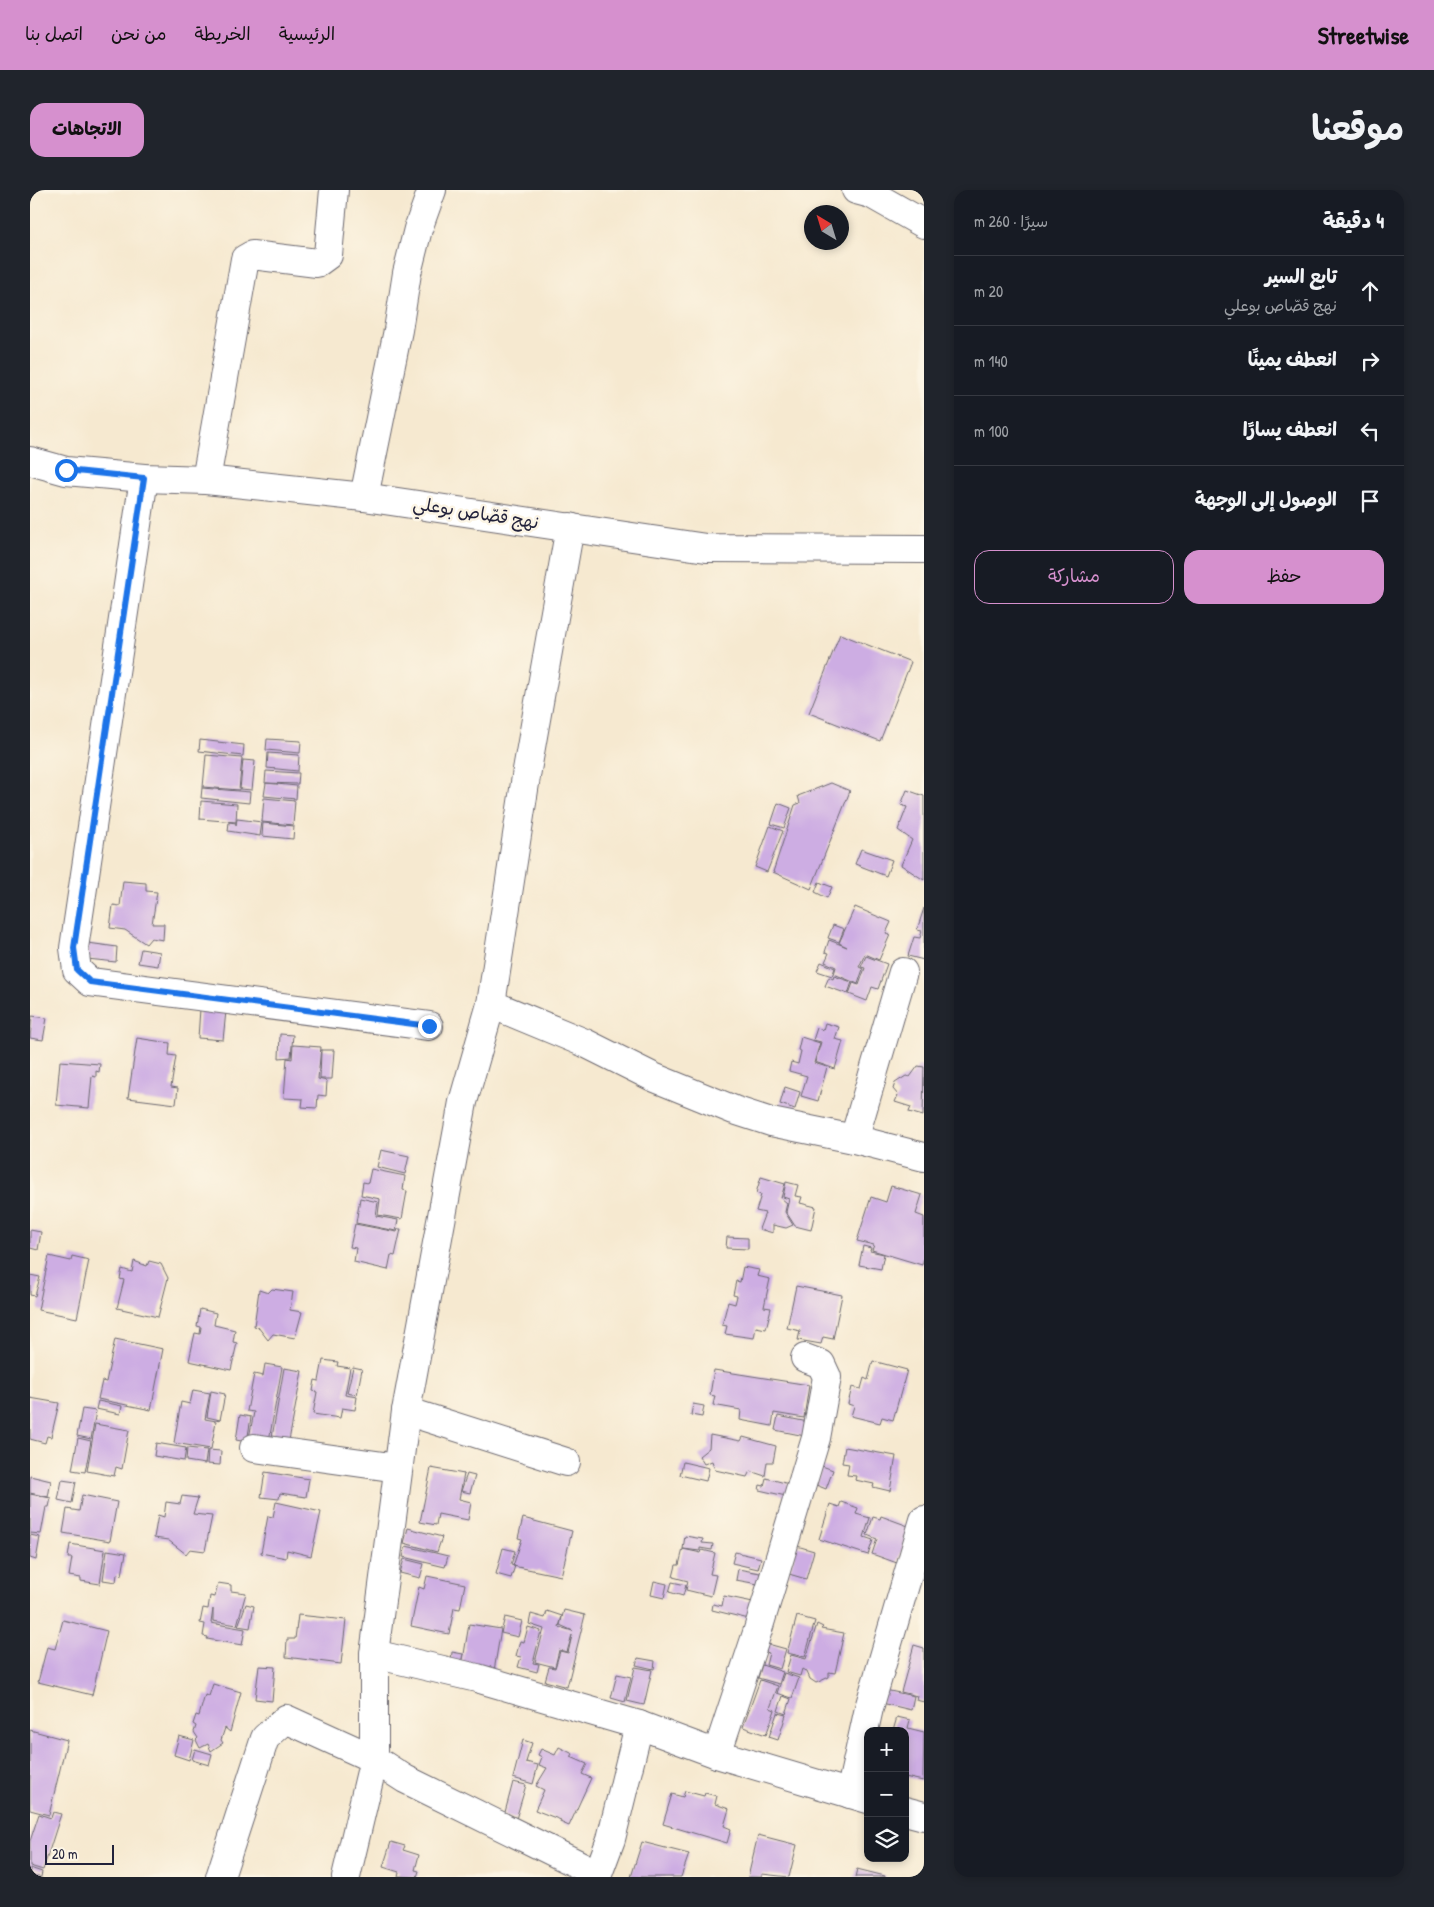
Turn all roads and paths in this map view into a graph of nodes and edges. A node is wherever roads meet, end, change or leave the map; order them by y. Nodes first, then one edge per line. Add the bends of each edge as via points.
1 (334, 190) edge
2 (432, 190) edge
3 (867, 191) edge
4 (924, 224) edge
5 (30, 461) edge
6 (144, 478) junction
7 (206, 480) junction
8 (364, 497) junction
9 (570, 528) junction
10 (924, 549) edge
11 (903, 972) dead end
12 (492, 1004) junction
13 (429, 1026) dead end
14 (854, 1139) junction
15 (924, 1157) edge
16 (805, 1358) dead end
17 (406, 1411) junction
18 (254, 1448) dead end
19 (566, 1462) dead end
20 (398, 1468) junction
21 (924, 1520) edge
22 (374, 1654) junction
23 (639, 1725) junction
24 (718, 1754) junction
25 (374, 1759) junction
26 (859, 1797) edge
27 (909, 1812) edge
28 (924, 1816) edge
29 (600, 1876) edge
30 (220, 1877) edge
31 (346, 1877) edge

1 - 7 street via 326,258 317,263 252,255 245,259
2 - 8 street via 407,273
3 - 4 street
5 - 6 street, نهج قصّاص بوعلي via 66,470
6 - 7 street, نهج قصّاص بوعلي
6 - 13 street via 74,948 77,970 90,982
7 - 8 street, نهج قصّاص بوعلي
8 - 9 street, نهج قصّاص بوعلي
9 - 10 street, نهج قصّاص بوعلي via 706,548
9 - 12 street via 525,779
11 - 14 street
12 - 14 street via 585,1043 653,1078 734,1110 771,1122
12 - 17 street via 463,1102
14 - 15 street
16 - 24 street via 821,1364 827,1377 816,1438
17 - 19 street
17 - 20 street
18 - 20 street
20 - 22 street
21 - 26 street via 869,1708
22 - 23 street via 477,1678
22 - 25 street
23 - 24 street
23 - 29 street
24 - 26 street
25 - 29 street via 412,1783
25 - 30 street via 286,1719 265,1738
25 - 31 street
27 - 28 street

